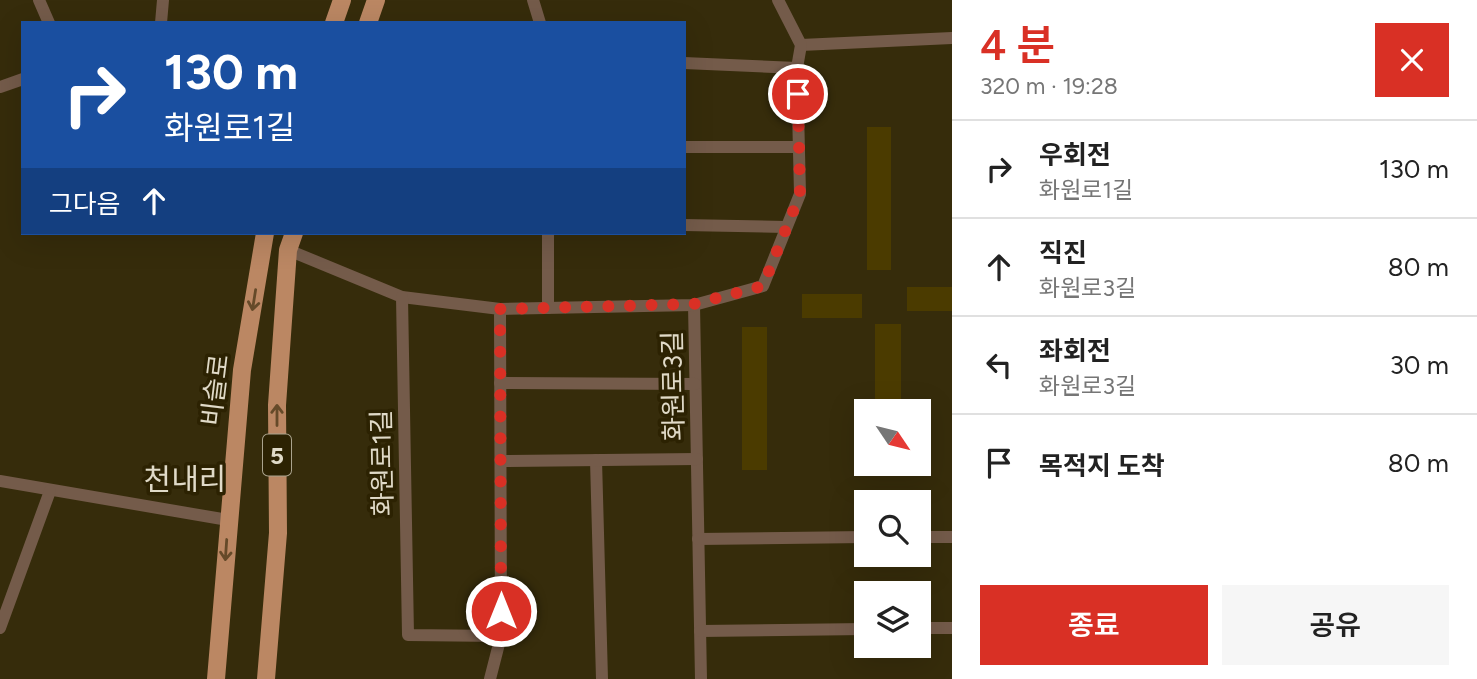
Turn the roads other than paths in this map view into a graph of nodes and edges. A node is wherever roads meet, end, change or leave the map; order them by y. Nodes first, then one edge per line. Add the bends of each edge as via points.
1 (39, 0) edge
2 (163, 0) edge
3 (342, 0) edge
4 (376, 0) edge
5 (533, 0) edge
6 (778, 0) edge
7 (48, 21) edge
8 (162, 21) edge
9 (335, 21) edge
10 (369, 21) edge
11 (539, 21) edge
12 (952, 38) edge
13 (801, 45) junction
14 (686, 63) edge
15 (797, 68) junction
16 (21, 80) edge
17 (0, 87) edge
18 (686, 147) edge
19 (799, 147) junction
20 (686, 225) edge
21 (786, 227) junction
22 (265, 235) edge
23 (293, 235) edge
24 (548, 235) edge
25 (288, 250) junction
26 (402, 297) junction
27 (694, 304) junction
28 (548, 308) junction
29 (500, 309) junction
30 (500, 383) junction
31 (695, 384) junction
32 (697, 459) junction
33 (596, 460) junction
34 (501, 461) junction
35 (0, 481) edge
36 (50, 491) junction
37 (228, 520) junction
38 (854, 537) edge
39 (931, 537) edge
40 (952, 537) edge
41 (698, 539) junction
42 (0, 628) edge
43 (931, 628) edge
44 (952, 628) edge
45 (854, 629) edge
46 (700, 631) junction
47 (501, 636) junction
48 (216, 679) edge
49 (266, 679) edge
50 (490, 679) edge
51 (603, 679) edge
52 (701, 679) edge

1 - 7 street
2 - 8 street
3 - 9 main road
4 - 10 main road
5 - 11 street
6 - 13 street
12 - 13 street
13 - 15 street, 화원로3길
14 - 15 street
15 - 19 street, 화원로3길
16 - 17 street
18 - 19 street
19 - 21 street, 화원로3길 via 800,194
20 - 21 street
21 - 27 street, 화원로3길 via 763,286
22 -> 37 main road, 비슬로 / 5 via 242,370
23 - 25 main road, 5
24 - 28 street
25 - 26 street
49 -> 25 main road, 5 via 278,533 277,405
26 - 29 street
26 - 47 street, 화원로1길 via 408,635
27 - 28 street
27 - 31 street, 화원로3길
28 - 29 street
29 - 30 street
30 - 31 street
30 - 34 street
31 - 32 street, 화원로3길
32 - 33 street, 화원로3길
32 - 41 street, 화원로3길
33 - 34 street
33 - 51 street
34 - 47 street
35 - 36 street
36 - 37 street
36 - 42 street
37 -> 48 main road, 비슬로 / 5
38 - 41 street
39 - 40 street
41 - 46 street, 화원로3길
43 - 44 street
45 - 46 street
46 - 52 street, 화원로3길
47 - 50 street

